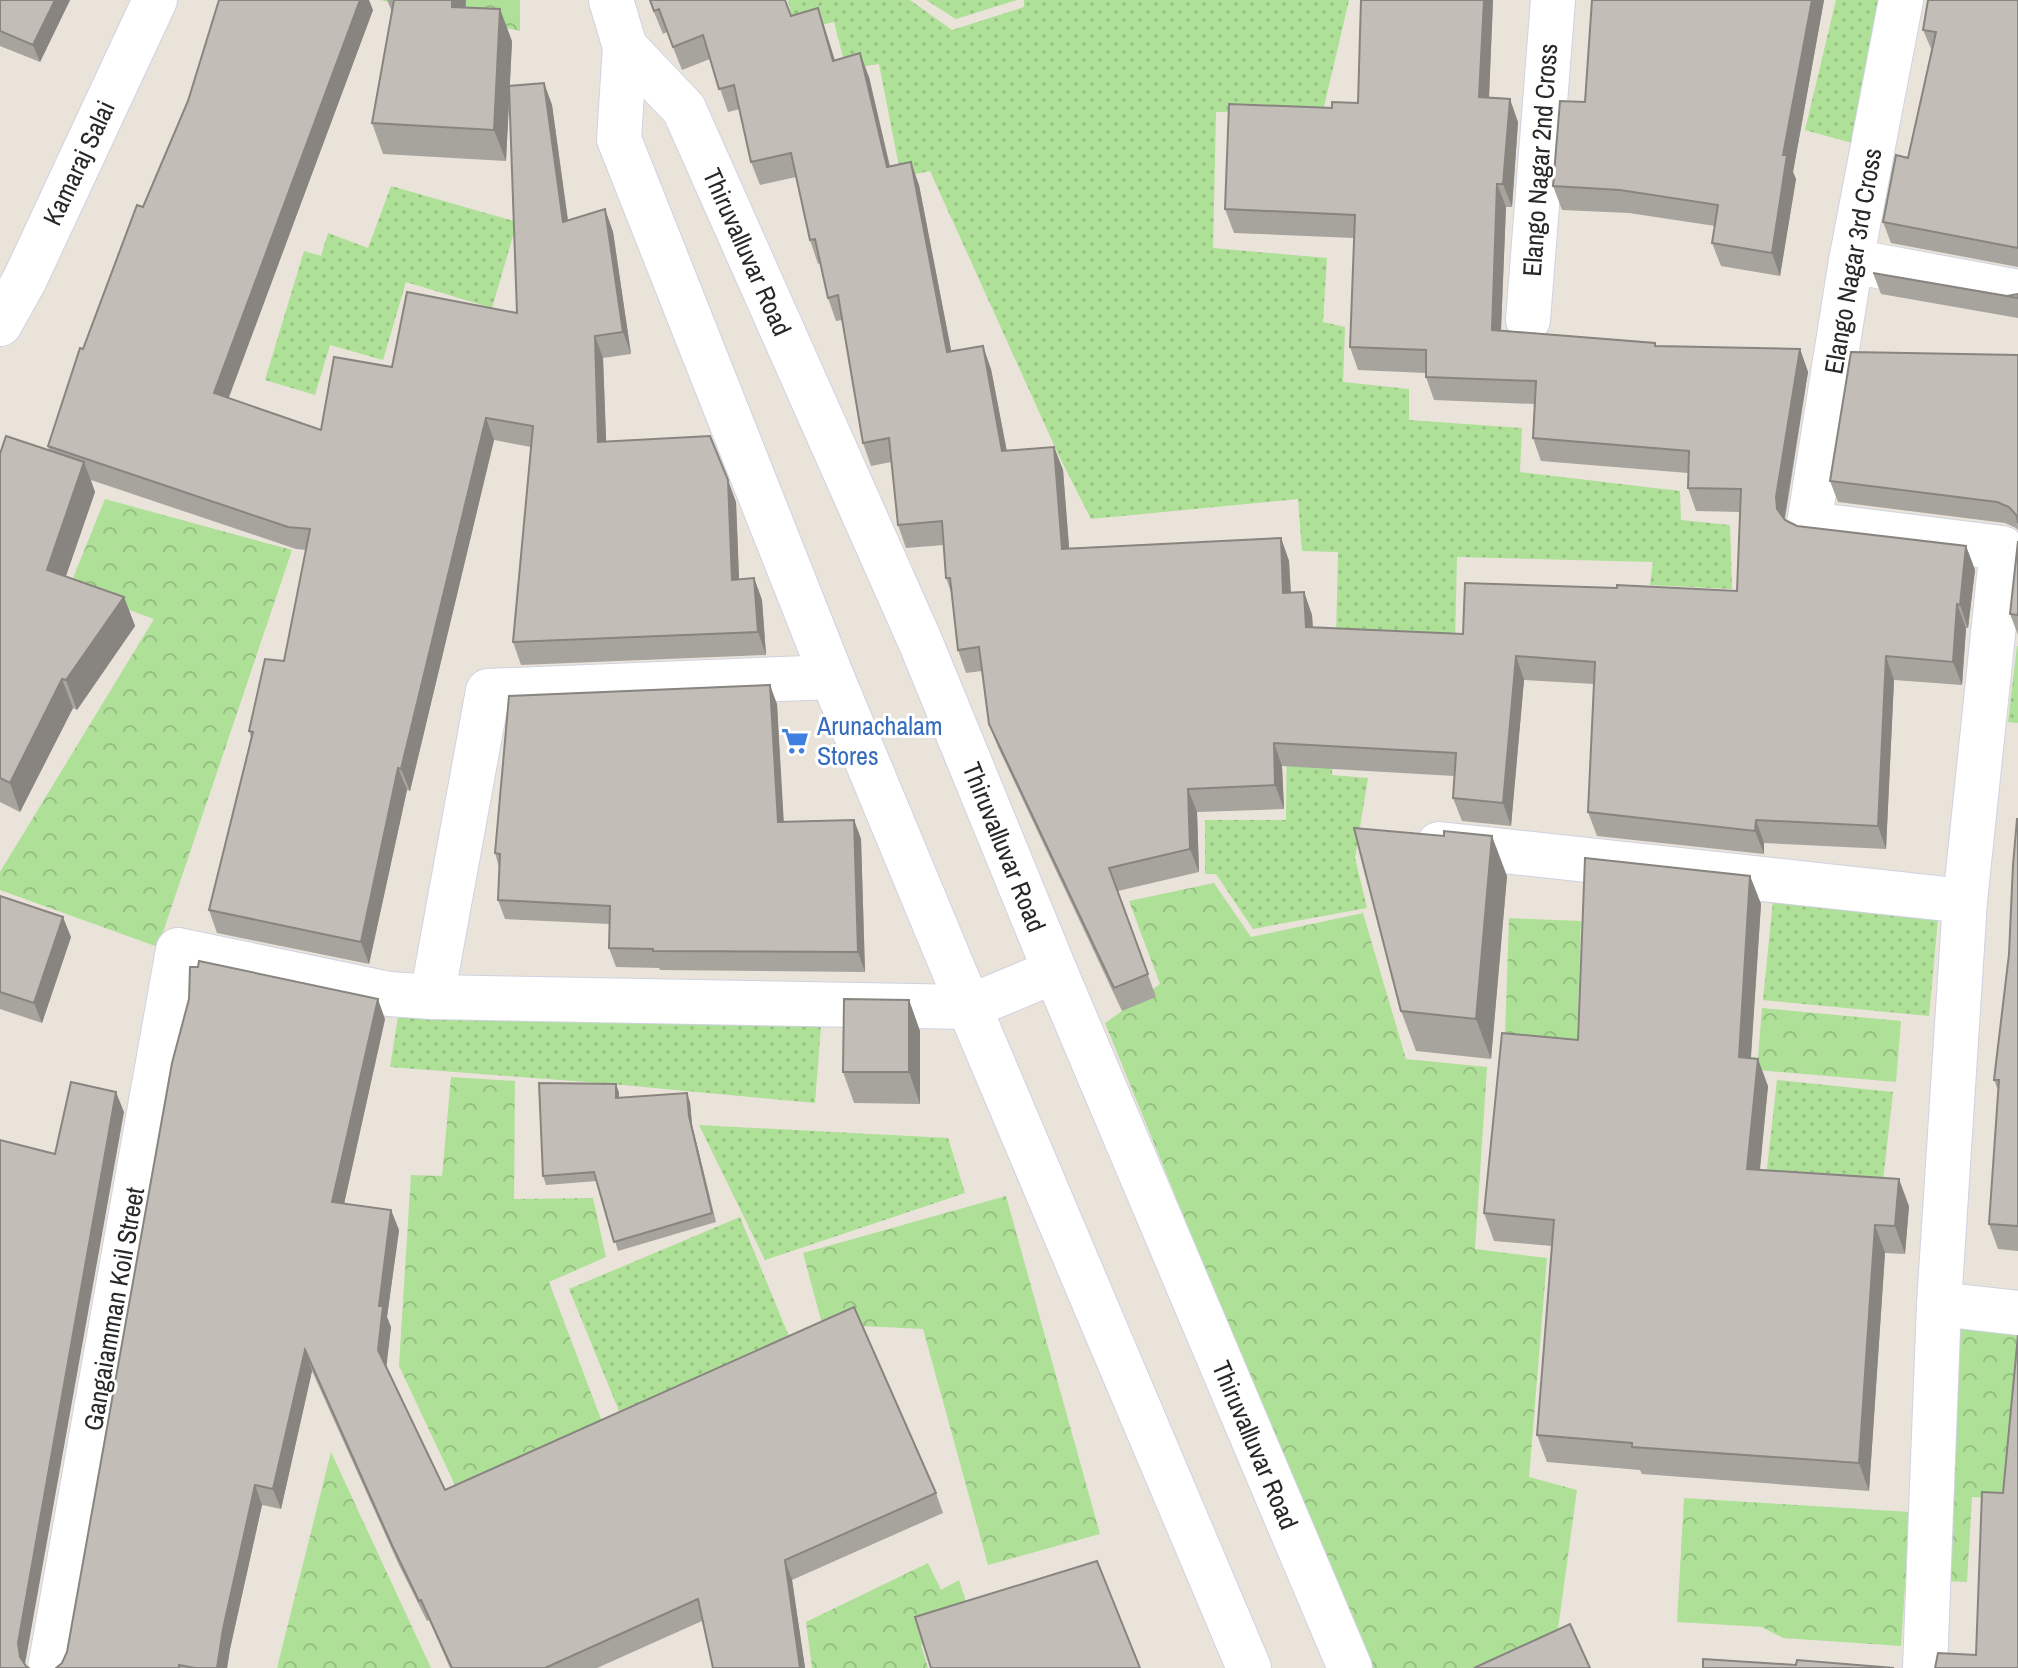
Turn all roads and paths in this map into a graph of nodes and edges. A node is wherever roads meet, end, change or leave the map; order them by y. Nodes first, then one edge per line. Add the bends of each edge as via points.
1 (155, 0) edge
2 (611, 0) edge
3 (1553, 0) edge
4 (1901, 0) edge
5 (625, 47) junction
6 (1851, 261) junction
7 (2018, 292) edge
8 (1528, 320) dead end
9 (0, 324) edge
10 (832, 677) junction
11 (1396, 839) edge
12 (1965, 901) junction
13 (1055, 971) junction
14 (432, 997) junction
15 (969, 1007) junction
16 (1939, 1304) junction
17 (2018, 1313) edge
18 (50, 1668) edge
19 (1249, 1668) edge
20 (1350, 1668) edge
21 (1925, 1668) edge

1 - 9 street, Kamaraj Salai
2 - 5 street, Thiruvalluvar Road
3 - 8 street, Elango Nagar 2nd Cross
4 - 6 street, Elango Nagar 3rd Cross
5 - 10 street, Thiruvalluvar Road via 619,139
5 - 13 street, Thiruvalluvar Road via 684,109 920,641
6 - 7 street
6 - 12 street, Elango Nagar 3rd Cross via 1809,524 2002,548
10 - 14 street via 488,691
10 - 15 street, Thiruvalluvar Road
11 - 12 street
12 - 16 street
13 - 15 street
13 - 20 street, Thiruvalluvar Road
14 - 15 street
14 - 18 street, Gangaiamman Koil Street via 389,994 178,950
15 - 19 street, Thiruvalluvar Road
16 - 17 street
16 - 21 street

